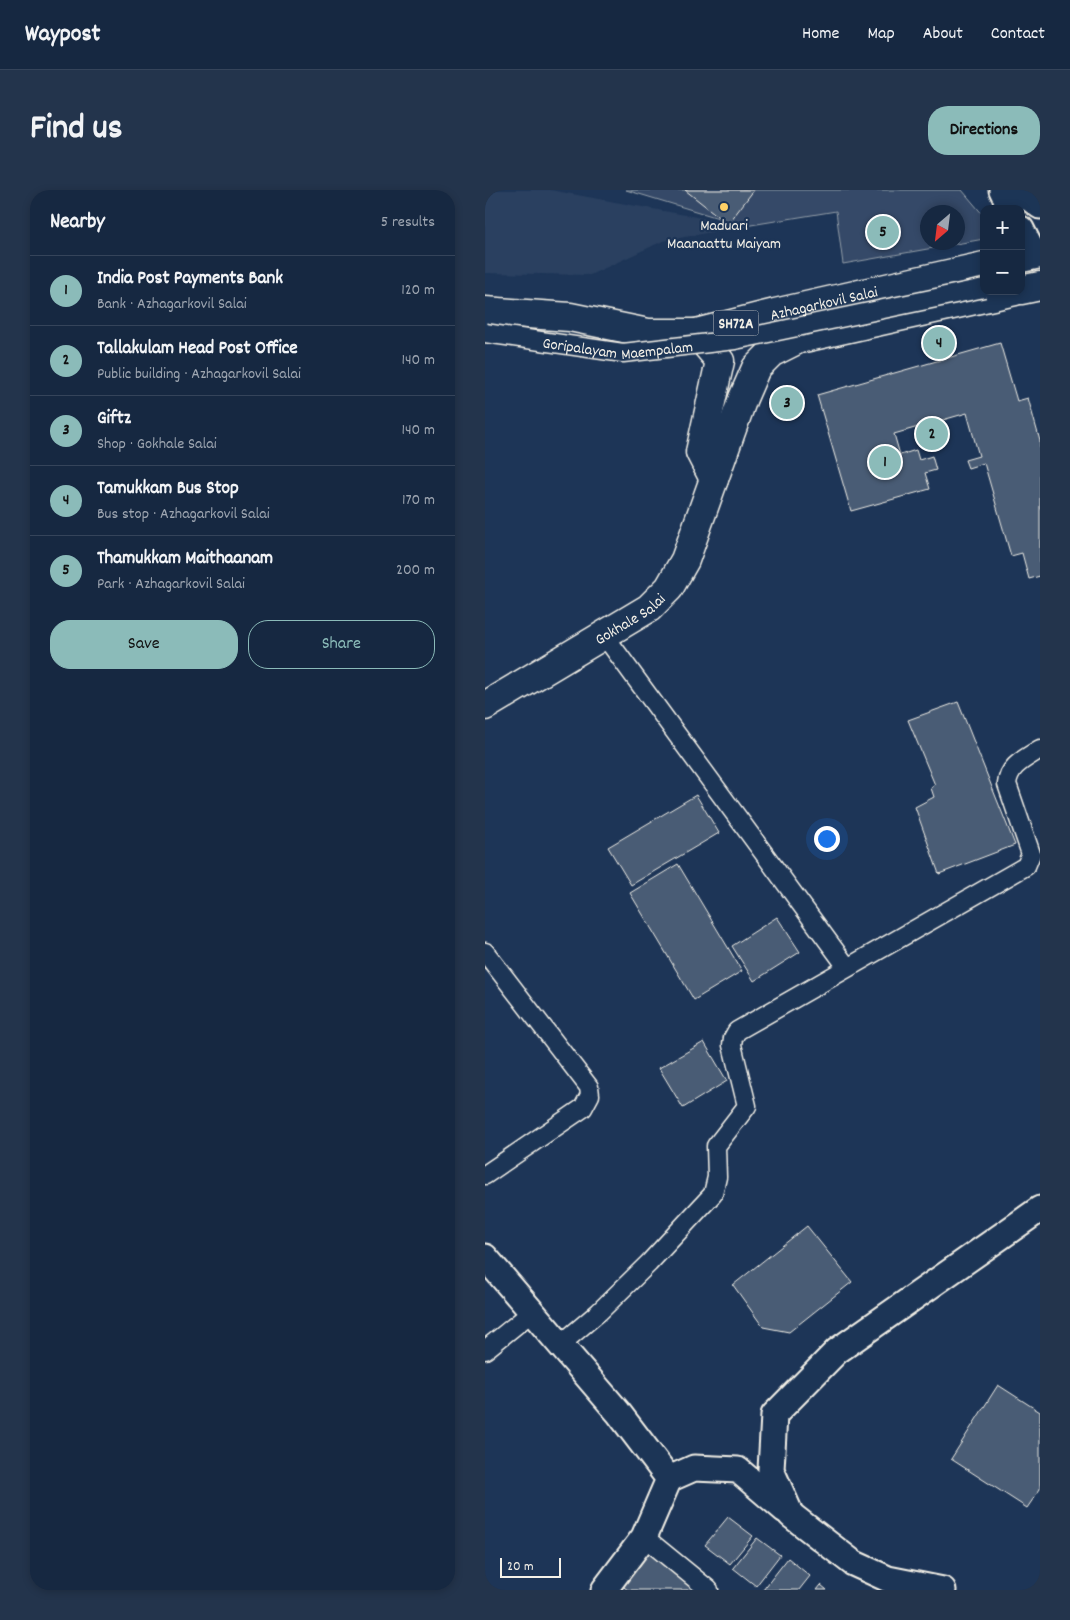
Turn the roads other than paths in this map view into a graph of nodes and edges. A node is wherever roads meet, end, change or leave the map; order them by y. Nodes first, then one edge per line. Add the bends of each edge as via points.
1 (1002, 190) edge
2 (1019, 190) edge
3 (1009, 205) edge
4 (1040, 206) edge
5 (1025, 239) edge
6 (1034, 261) edge
7 (980, 267) edge
8 (1025, 274) edge
9 (1040, 286) edge
10 (980, 289) edge
11 (1025, 289) edge
12 (997, 295) edge
13 (485, 311) edge
14 (485, 333) edge
15 (697, 333) junction
16 (756, 368) joint
17 (714, 479) junction
18 (604, 635) junction
19 (485, 706) edge
20 (1040, 749) edge
21 (485, 952) edge
22 (847, 967) junction
23 (485, 1175) edge
24 (1040, 1210) edge
25 (485, 1257) edge
26 (532, 1312) junction
27 (560, 1345) junction
28 (485, 1350) edge
29 (669, 1479) junction
30 (791, 1515) junction
31 (644, 1537) junction
32 (604, 1590) edge
33 (709, 1590) edge
34 (943, 1590) edge

1 - 3 street
2 - 4 street
5 - 6 street
6 - 8 street
7 - 15 highway, Azhagarkovil Salai / SH72A
9 - 11 highway
10 - 14 street, Goripalayam Maempalam, bridge via 735,340 623,354
12 - 16 highway, Azhagarkovil Salai / SH72A via 799,339 771,353
13 - 15 highway, Azhagarkovil Salai / SH72A via 570,317 648,333
15 - 17 highway via 720,362 700,452
16 - 17 highway, Gokhale Salai
17 - 18 highway, Gokhale Salai via 685,560 669,588 649,608
18 - 19 highway, Gokhale Salai
18 - 22 street
20 - 22 street via 1008,774 1007,784 1031,854 1026,866
21 - 23 street via 589,1086 590,1095 583,1108
22 - 27 street via 737,1031 732,1046 747,1106 716,1146 717,1177 713,1194 649,1263
24 - 30 street via 837,1351 774,1415 771,1470
25 - 26 street
26 - 27 street
26 - 28 street
27 - 29 street via 618,1412
29 - 30 street via 694,1468 738,1470
29 - 31 street
30 - 34 street via 853,1563 888,1579
31 - 32 street
31 - 33 street

